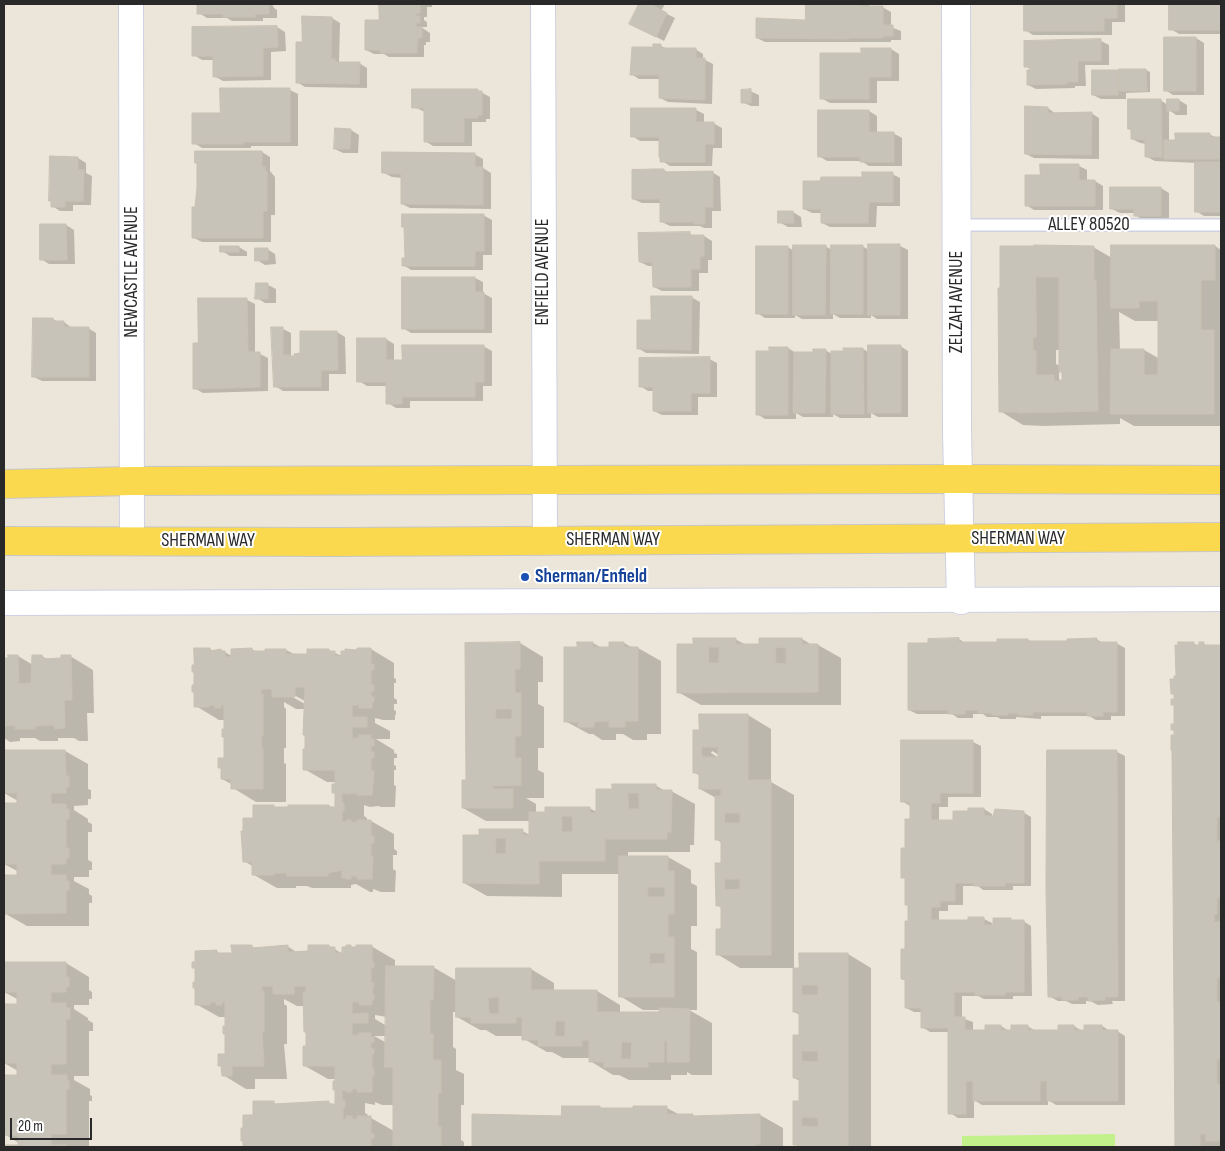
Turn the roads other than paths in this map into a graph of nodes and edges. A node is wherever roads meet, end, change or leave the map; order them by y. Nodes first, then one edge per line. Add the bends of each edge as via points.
1 (131, 4) edge
2 (544, 4) edge
3 (956, 4) edge
4 (956, 225) junction
5 (1221, 226) edge
6 (958, 479) junction
7 (544, 480) junction
8 (1221, 480) edge
9 (132, 481) junction
10 (4, 484) edge
11 (1221, 537) edge
12 (959, 539) junction
13 (132, 540) junction
14 (545, 540) junction
15 (4, 541) edge
16 (1221, 599) edge
17 (960, 600) junction
18 (4, 603) edge

1 - 9 street, NEWCASTLE AVENUE
2 - 7 street, ENFIELD AVENUE
3 - 4 street, ZELZAH AVENUE
4 - 5 lane, ALLEY 80520
4 - 6 street, ZELZAH AVENUE
6 - 7 main road
6 - 8 main road
6 - 12 street, ZELZAH AVENUE
7 - 9 main road
7 - 14 street, ENFIELD AVENUE
9 - 10 main road
9 - 13 street, NEWCASTLE AVENUE
11 - 12 main road, SHERMAN WAY
12 - 14 main road, SHERMAN WAY
12 - 17 street, ZELZAH AVENUE
13 - 14 main road, SHERMAN WAY
13 - 15 main road, SHERMAN WAY
16 - 17 street
17 - 18 street

